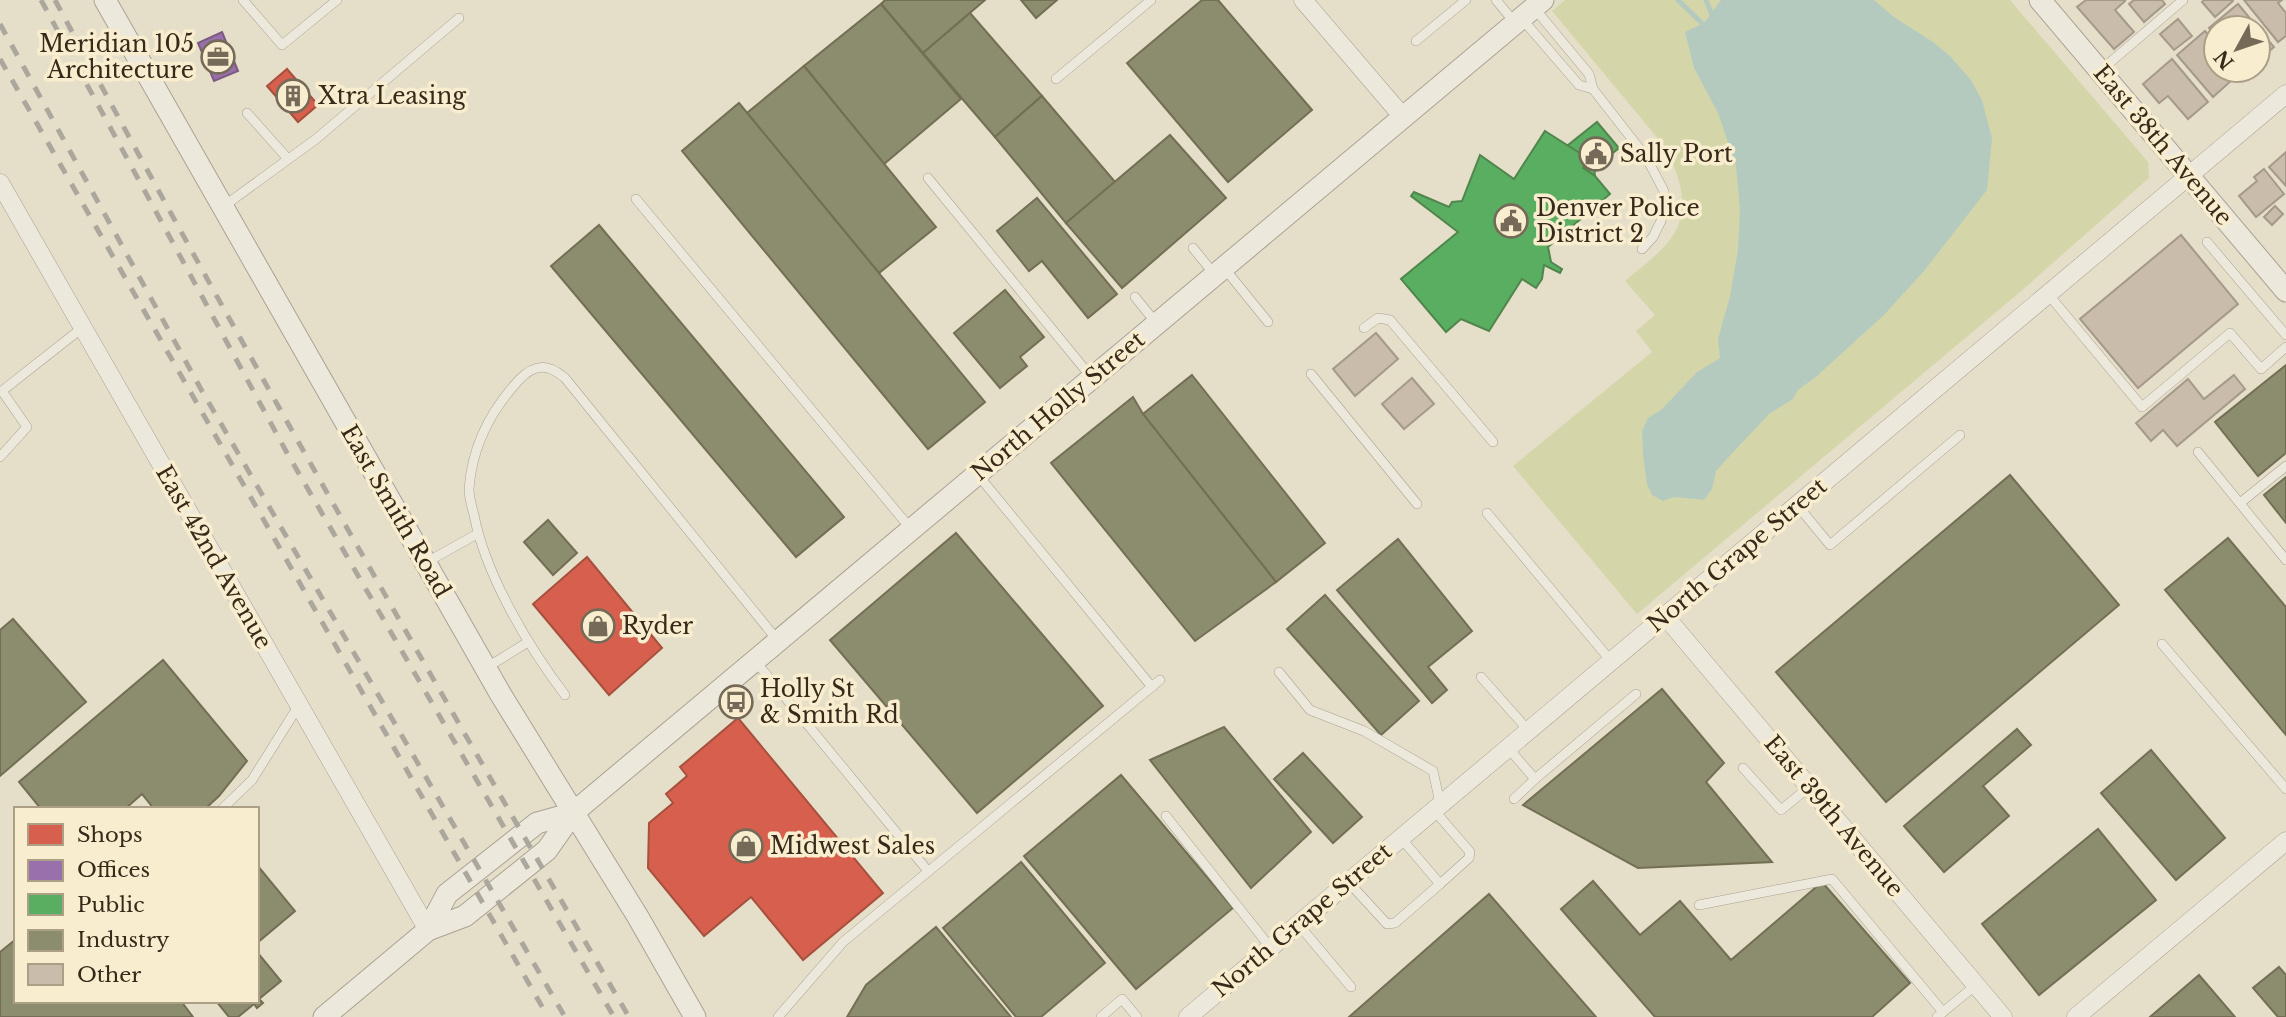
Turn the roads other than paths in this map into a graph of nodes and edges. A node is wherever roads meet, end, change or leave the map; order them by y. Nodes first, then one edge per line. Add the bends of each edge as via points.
1 (105, 0) edge
2 (243, 0) edge
3 (337, 0) edge
4 (1151, 0) edge
5 (1303, 0) edge
6 (1466, 0) edge
7 (1496, 0) edge
8 (2040, 0) edge
9 (2183, 0) edge
10 (1528, 12) edge
11 (459, 18) dead end
12 (1416, 41) dead end
13 (2100, 71) junction
14 (1056, 79) dead end
15 (1592, 89) junction
16 (2286, 94) edge
17 (247, 113) dead end
18 (1403, 117) junction
19 (288, 159) junction
20 (2189, 176) junction
21 (928, 177) dead end
22 (0, 183) edge
23 (636, 199) dead end
24 (222, 207) junction
25 (2207, 242) dead end
26 (1193, 248) dead end
27 (1642, 249) dead end
28 (1219, 271) junction
29 (2284, 285) edge
30 (2048, 294) junction
31 (1135, 297) dead end
32 (1268, 322) dead end
33 (1157, 324) junction
34 (82, 328) junction
35 (1364, 328) dead end
36 (2286, 335) edge
37 (2286, 347) edge
38 (1311, 373) dead end
39 (1092, 378) junction
40 (1960, 435) dead end
41 (1493, 442) dead end
42 (2198, 452) dead end
43 (0, 457) edge
44 (2286, 466) edge
45 (977, 474) junction
46 (1417, 503) dead end
47 (2240, 503) junction
48 (1797, 505) junction
49 (1487, 513) dead end
50 (911, 529) junction
51 (477, 534) junction
52 (2286, 560) edge
53 (425, 563) junction
54 (1665, 616) junction
55 (778, 641) junction
56 (528, 642) junction
57 (2162, 644) dead end
58 (755, 660) junction
59 (1611, 661) junction
60 (486, 668) junction
61 (1279, 672) dead end
62 (1481, 677) dead end
63 (1636, 694) dead end
64 (565, 695) dead end
65 (299, 705) junction
66 (1528, 730) junction
67 (1508, 748) junction
68 (1743, 768) dead end
69 (1535, 779) junction
70 (1809, 787) junction
71 (2286, 789) edge
72 (1514, 799) dead end
73 (1437, 806) junction
74 (224, 807) edge
75 (573, 813) junction
76 (1166, 816) dead end
77 (1400, 837) junction
78 (2286, 841) edge
79 (928, 871) junction
80 (1440, 884) junction
81 (1353, 887) dead end
82 (1699, 905) dead end
83 (1298, 924) junction
84 (428, 930) junction
85 (1270, 947) junction
86 (1976, 985) junction
87 (1351, 987) dead end
88 (1940, 1015) edge
89 (324, 1017) edge
90 (695, 1017) edge
91 (778, 1017) edge
92 (1101, 1017) edge
93 (1137, 1017) edge
94 (1188, 1017) edge
95 (2003, 1017) edge
96 (2076, 1017) edge

1 - 24 street, East Smith Road
2 - 3 lane via 282,45
4 - 14 lane
5 - 18 street
6 - 12 lane
7 - 10 lane
8 - 13 street, East 38th Avenue
9 - 13 lane
10 - 15 lane via 1589,74
10 - 15 lane via 1578,85
10 - 18 street, North Holly Street
11 - 19 lane
13 - 20 street, East 38th Avenue
15 - 27 lane via 1646,157 1664,191 1661,221
16 - 20 street, North Grape Street
17 - 19 lane
18 - 28 street, North Holly Street
19 - 24 lane
20 - 29 street, East 38th Avenue
20 - 30 street, North Grape Street
21 - 39 lane
22 - 34 street, East 42nd Avenue
23 - 50 lane
24 - 53 street, East Smith Road
25 - 36 lane
26 - 28 lane
28 - 32 lane
28 - 33 street, North Holly Street
30 - 37 lane via 2141,407 2231,333 2261,369
30 - 48 street, North Grape Street
31 - 33 lane
33 - 39 street, North Holly Street
34 - 43 lane via 2,391 27,427
34 - 65 street, East 42nd Avenue
35 - 41 lane via 1378,318 1390,320
38 - 46 lane
39 - 45 street, North Holly Street
40 - 48 lane via 1830,545
42 - 47 lane
44 - 47 lane
45 - 50 street, North Holly Street
45 - 79 lane via 1156,683
47 - 52 lane
48 - 54 street, North Grape Street
49 - 59 lane
50 - 55 street, North Holly Street
51 - 53 lane
51 - 55 lane via 469,492 479,440 523,376 547,367 565,378
51 - 56 lane
53 - 60 street, East Smith Road
54 - 59 street, North Grape Street
54 - 70 street, East 39th Avenue
55 - 58 street, North Holly Street
56 - 60 lane
56 - 64 lane
57 - 71 lane
58 - 75 street, North Holly Street
58 - 79 lane
59 - 66 street, North Grape Street
60 - 75 street, East Smith Road
61 - 73 lane via 1310,710 1364,731 1433,771
62 - 66 lane
63 - 69 lane
65 - 74 lane via 252,779
65 - 84 street, East 42nd Avenue
66 - 67 street, North Grape Street
67 - 69 lane
67 - 73 street, North Grape Street
68 - 70 lane via 1780,810
69 - 72 lane
70 - 86 street, East 39th Avenue
73 - 77 street, North Grape Street
73 - 80 lane via 1470,852
75 - 84 street, North Holly Street via 537,823 447,894
75 - 90 street, East Smith Road
76 - 85 lane
77 - 80 lane
77 - 83 street, North Grape Street
78 - 96 street
79 - 91 lane via 843,942
80 - 81 lane via 1395,923 1387,924
82 - 88 lane via 1832,880
83 - 85 street, North Grape Street
83 - 87 lane
84 - 89 street, North Holly Street
85 - 94 street, North Grape Street
86 - 88 lane
86 - 95 street, East 39th Avenue
92 - 93 lane via 1122,999

